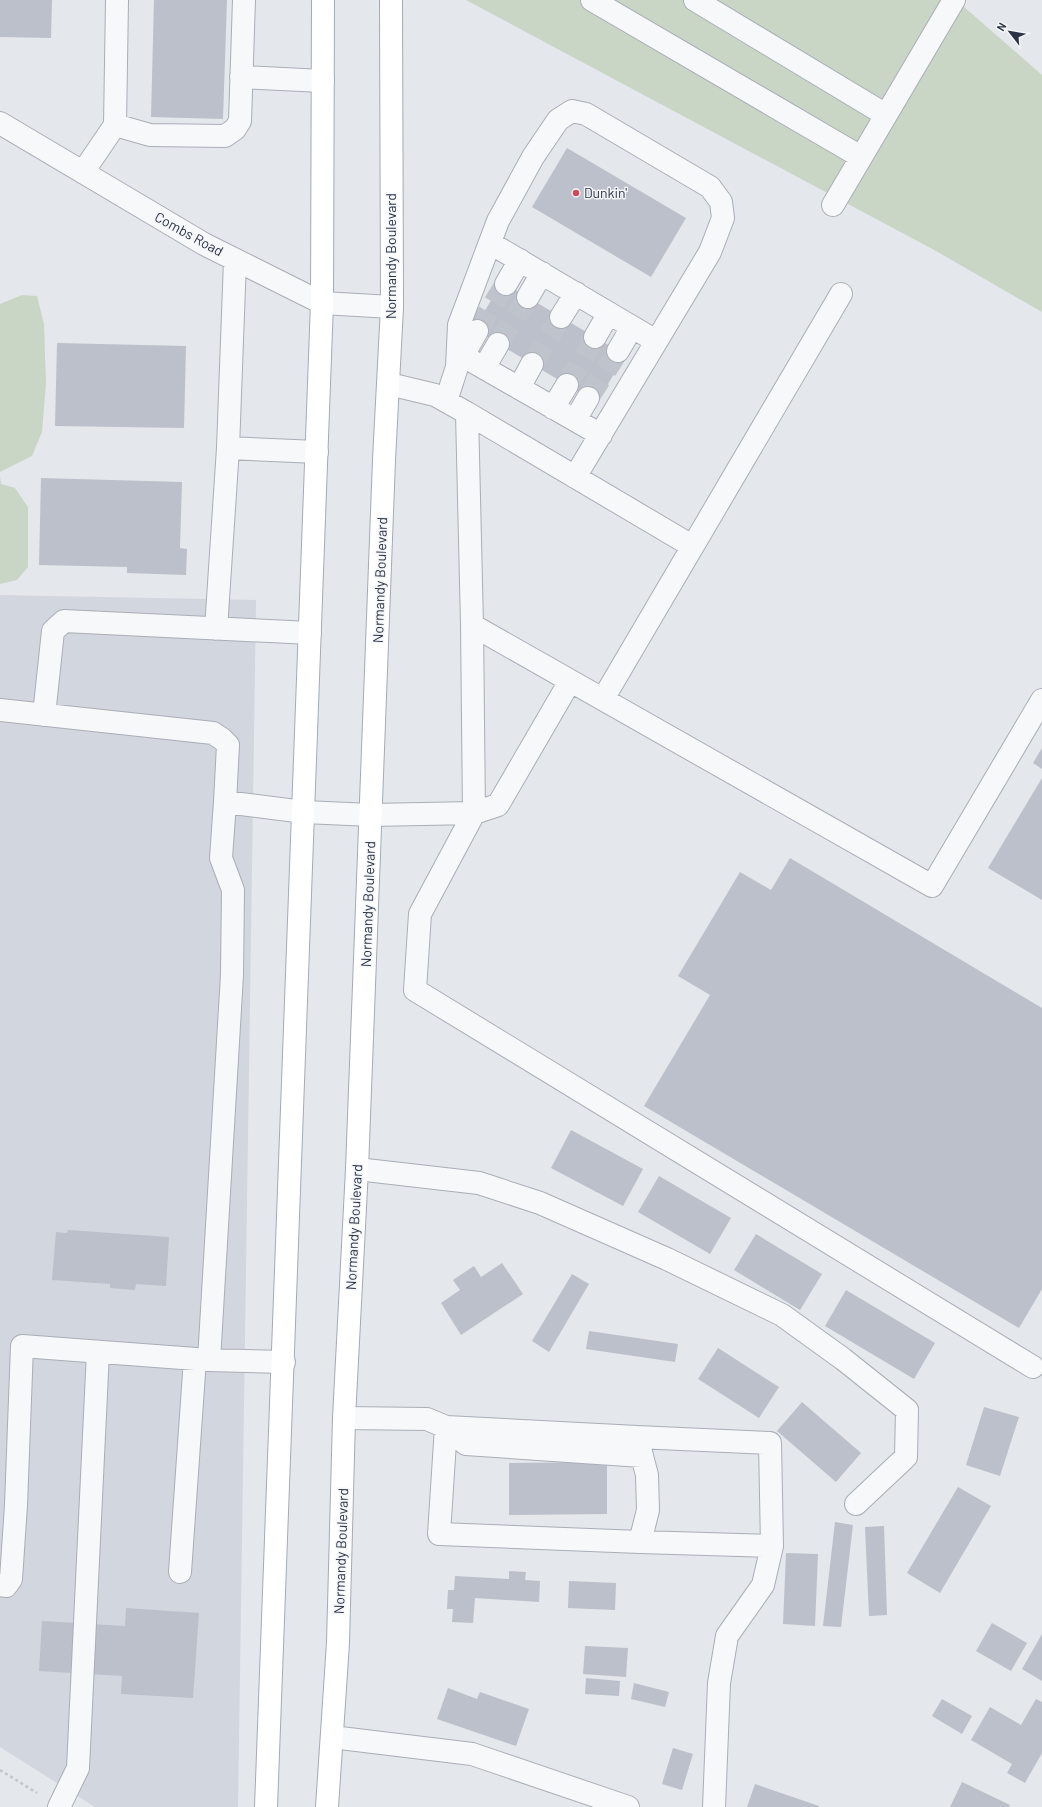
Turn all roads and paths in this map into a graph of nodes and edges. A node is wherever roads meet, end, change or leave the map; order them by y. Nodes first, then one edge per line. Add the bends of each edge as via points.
1 (117, 0) edge
2 (244, 0) edge
3 (323, 0) edge
4 (391, 0) edge
5 (592, 0) edge
6 (695, 0) edge
7 (954, 0) edge
8 (241, 77) junction
9 (323, 81) junction
10 (886, 115) junction
11 (0, 123) edge
12 (114, 125) junction
13 (861, 157) junction
14 (83, 172) junction
15 (833, 205) dead end
16 (490, 242) junction
17 (235, 260) junction
18 (520, 260) junction
19 (542, 273) junction
20 (506, 284) tunnel mouth
21 (576, 293) junction
22 (841, 294) dead end
23 (528, 297) tunnel mouth
24 (322, 303) junction
25 (392, 307) junction
26 (610, 313) junction
27 (561, 317) tunnel mouth
28 (632, 327) junction
29 (477, 331) tunnel mouth
30 (595, 337) tunnel mouth
31 (656, 341) junction
32 (498, 344) tunnel mouth
33 (618, 351) tunnel mouth
34 (460, 354) junction
35 (532, 364) tunnel mouth
36 (484, 368) junction
37 (389, 384) junction
38 (567, 385) tunnel mouth
39 (518, 388) junction
40 (588, 398) tunnel mouth
41 (446, 401) junction
42 (553, 408) junction
43 (467, 413) junction
44 (575, 420) junction
45 (600, 435) junction
46 (228, 448) junction
47 (317, 452) junction
48 (575, 477) junction
49 (692, 546) junction
50 (472, 625) junction
51 (216, 629) junction
52 (310, 633) junction
53 (570, 681) junction
54 (603, 700) junction
55 (1042, 700) edge
56 (0, 710) edge
57 (44, 715) junction
58 (225, 802) junction
59 (304, 812) junction
60 (474, 813) junction
61 (371, 815) junction
62 (357, 1169) junction
63 (98, 1352) junction
64 (202, 1359) junction
65 (284, 1362) junction
66 (1033, 1367) dead end
67 (344, 1418) junction
68 (446, 1427) junction
69 (640, 1446) junction
70 (856, 1504) dead end
71 (640, 1542) junction
72 (772, 1546) junction
73 (180, 1572) dead end
74 (0, 1585) edge
75 (332, 1737) junction
76 (0, 1770) edge
77 (59, 1807) edge
78 (266, 1807) edge
79 (327, 1807) edge
80 (628, 1807) edge
81 (714, 1807) edge

1 - 12 street
2 - 8 street
3 - 9 main road
4 - 25 main road, Normandy Boulevard
5 - 13 street
6 - 10 street
7 - 10 street
8 - 9 street
8 - 12 street via 240,121 236,129 225,136 150,135
9 - 24 main road
10 - 13 street
11 - 14 street, Combs Road
12 - 14 street
13 - 15 street
14 - 17 street, Combs Road
16 - 18 street
16 - 31 street via 498,221 533,157 558,120 572,111 586,114 710,187 721,202 722,218 710,252
16 - 34 street via 459,325
17 - 24 street, Combs Road
17 - 46 street
18 - 19 street
18 - 20 street
19 - 21 street
19 - 23 street
21 - 26 street
21 - 27 street
22 - 49 street
24 - 25 street, Combs Road
24 - 47 main road
25 - 37 main road, Normandy Boulevard
26 - 28 street
26 - 30 street
28 - 31 street
28 - 33 street
29 - 34 street
31 - 45 street
32 - 36 street
34 - 36 street
34 - 41 street
35 - 39 street
36 - 39 street
37 - 41 street via 435,395
37 - 61 main road, Normandy Boulevard
38 - 42 street
39 - 42 street
40 - 44 street
41 - 43 street
42 - 44 street
43 - 48 street
43 - 50 street
44 - 45 street
45 - 48 street
46 - 47 street
46 - 51 street
47 - 52 main road
48 - 49 street
49 - 54 street
50 - 53 street
50 - 60 street
51 - 52 street
51 - 57 street via 64,621 54,631
52 - 59 main road
53 - 54 street
53 - 60 street via 498,805
54 - 55 street via 932,886
56 - 57 street
57 - 58 street via 213,733 228,745
58 - 59 street
58 - 64 street via 222,858 233,890 232,975
59 - 61 street
59 - 65 main road
60 - 61 street
60 - 66 street via 420,914 415,990
61 - 62 main road, Normandy Boulevard
62 - 67 main road, Normandy Boulevard
62 - 70 street via 479,1183 540,1203 667,1259 782,1315 907,1410 906,1457
63 - 64 street
63 - 74 street via 22,1346 11,1579 6,1586
63 - 77 street via 78,1768
64 - 65 street
64 - 73 street
65 - 78 main road
67 - 68 street via 427,1419
67 - 75 main road, Normandy Boulevard via 341,1554
68 - 69 street via 466,1444
68 - 71 street via 439,1534
69 - 71 street via 647,1475 648,1510
69 - 72 street via 770,1443
71 - 72 street
72 - 81 street via 763,1584 727,1636 719,1683
75 - 79 main road, Normandy Boulevard
75 - 80 street via 472,1754
76 - 77 path

